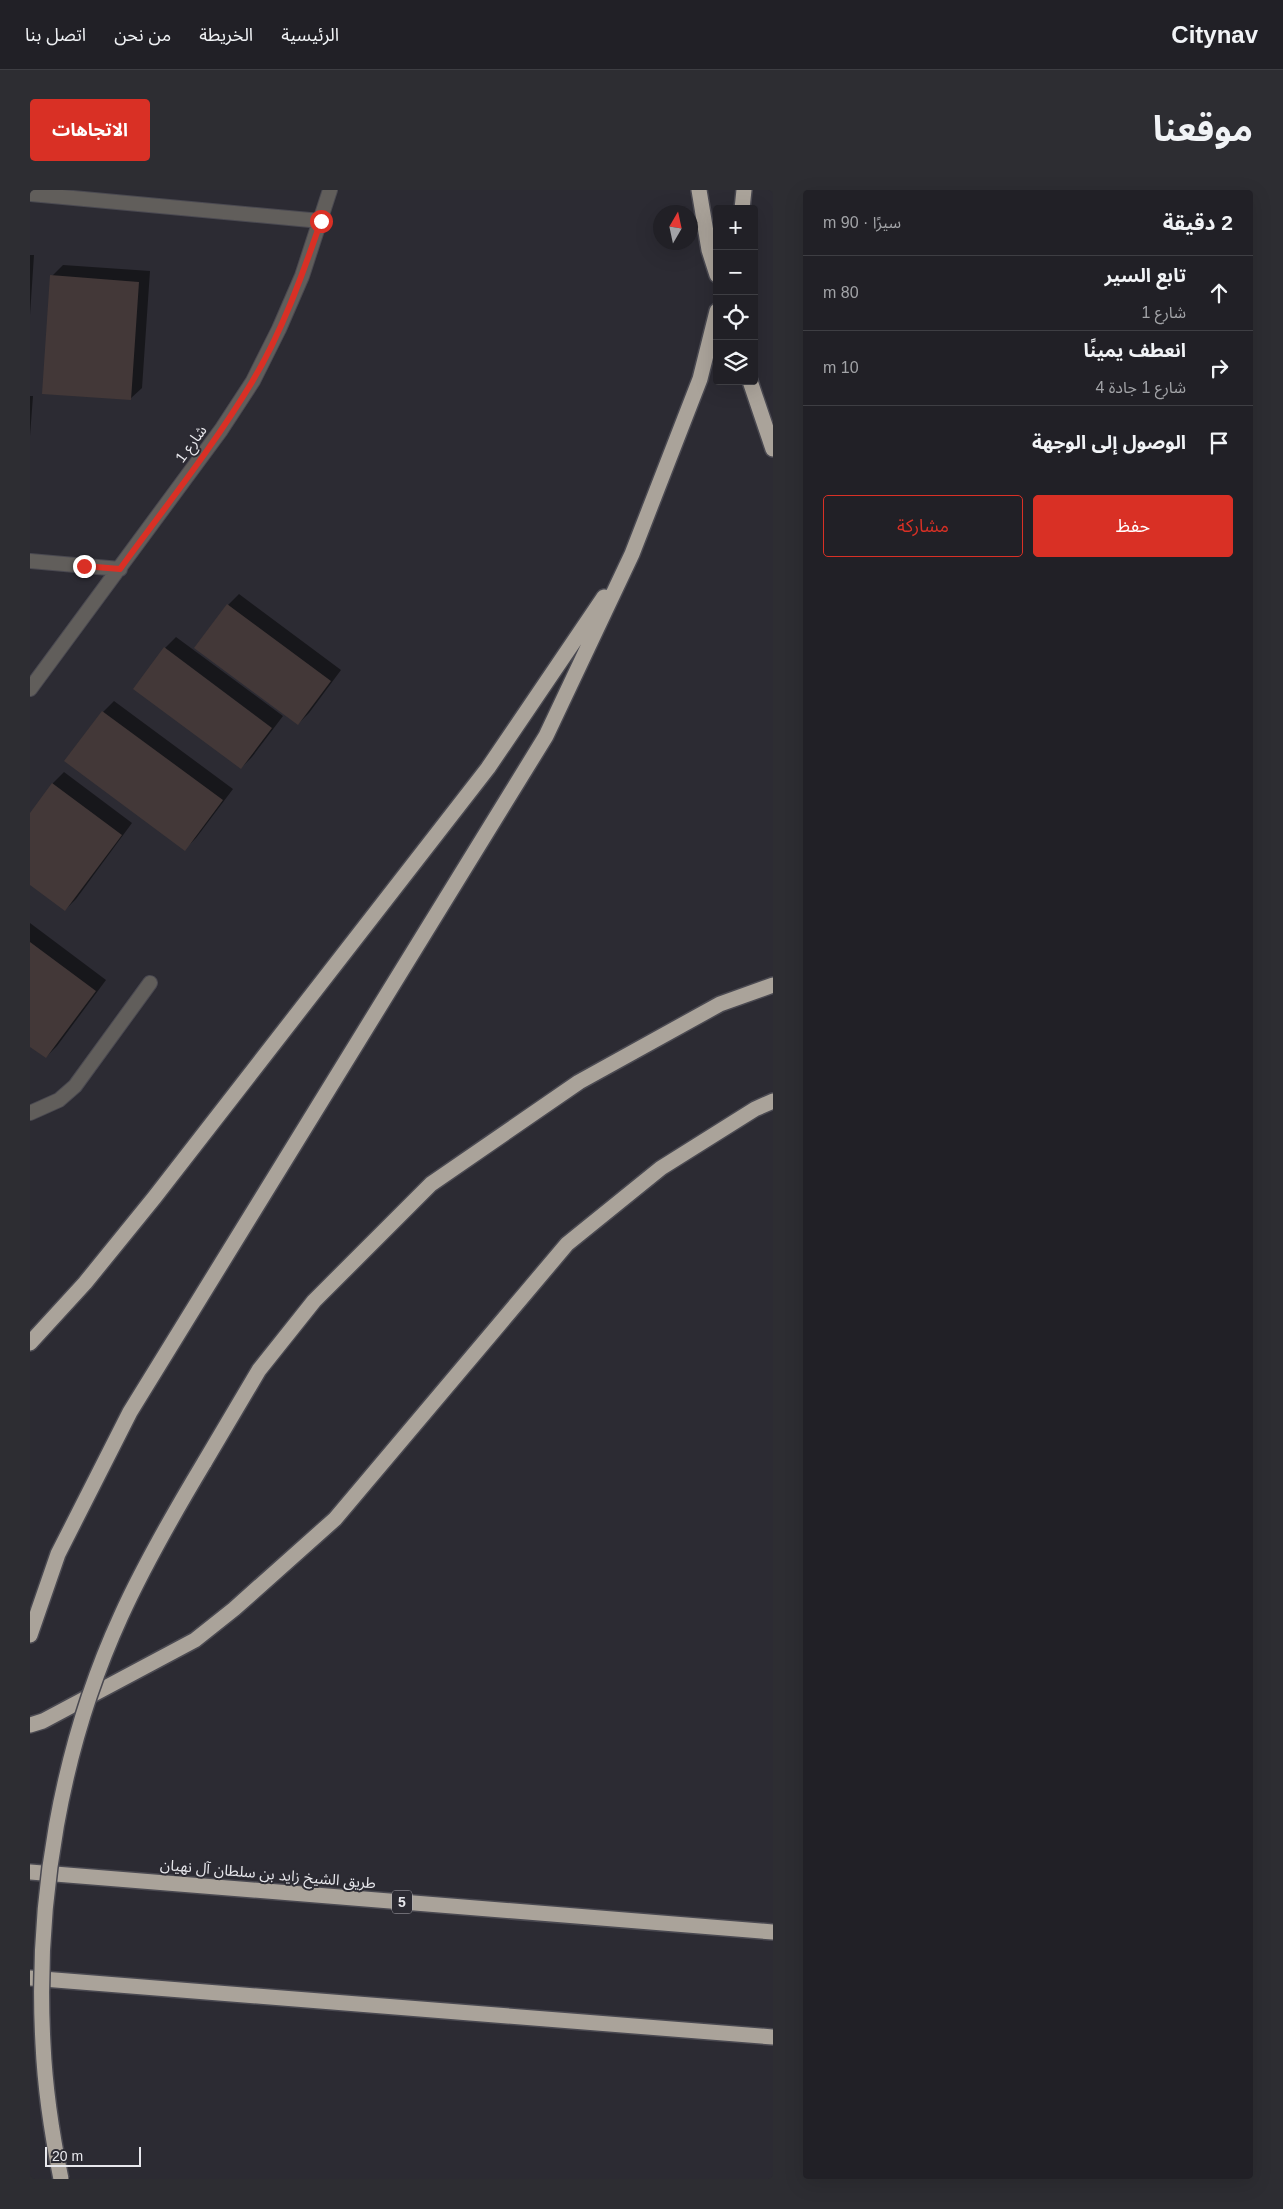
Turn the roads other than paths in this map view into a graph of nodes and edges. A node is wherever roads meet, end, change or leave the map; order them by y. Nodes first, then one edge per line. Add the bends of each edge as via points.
1 (330, 190) edge
2 (698, 190) edge
3 (744, 190) edge
4 (30, 194) edge
5 (742, 205) edge
6 (321, 221) junction
7 (713, 262) edge
8 (713, 327) edge
9 (751, 385) edge
10 (773, 449) edge
11 (632, 554) junction
12 (30, 561) edge
13 (120, 569) junction
14 (30, 689) edge
15 (150, 984) dead end
16 (773, 984) edge
17 (773, 1101) edge
18 (30, 1113) edge
19 (30, 1343) edge
20 (30, 1635) edge
21 (30, 1725) edge
22 (30, 1872) edge
23 (773, 1932) edge
24 (30, 1978) edge
25 (773, 2037) edge
26 (61, 2179) edge

1 - 6 street, شارع 1
2 - 7 highway
3 - 5 highway
4 - 6 street
6 - 13 street, شارع 1 via 302,276 253,381
8 - 11 highway via 700,379
9 - 10 highway
11 - 19 highway via 488,768 154,1198
11 - 20 highway via 546,736 130,1412 58,1554
12 - 13 street
13 - 14 street, شارع 1
15 - 18 street via 74,1086 60,1100
16 - 26 highway, bridge via 720,1004 579,1082 431,1184 314,1300 258,1370 159,1538 120,1617 89,1698 66,1783 50,1869 42,1956 43,2044 52,2131
17 - 21 highway via 661,1168 567,1244 335,1520 234,1609 195,1640 43,1722
22 - 23 highway, طريق الشيخ زايد بن سلطان آل نهيان / 5
24 - 25 highway

